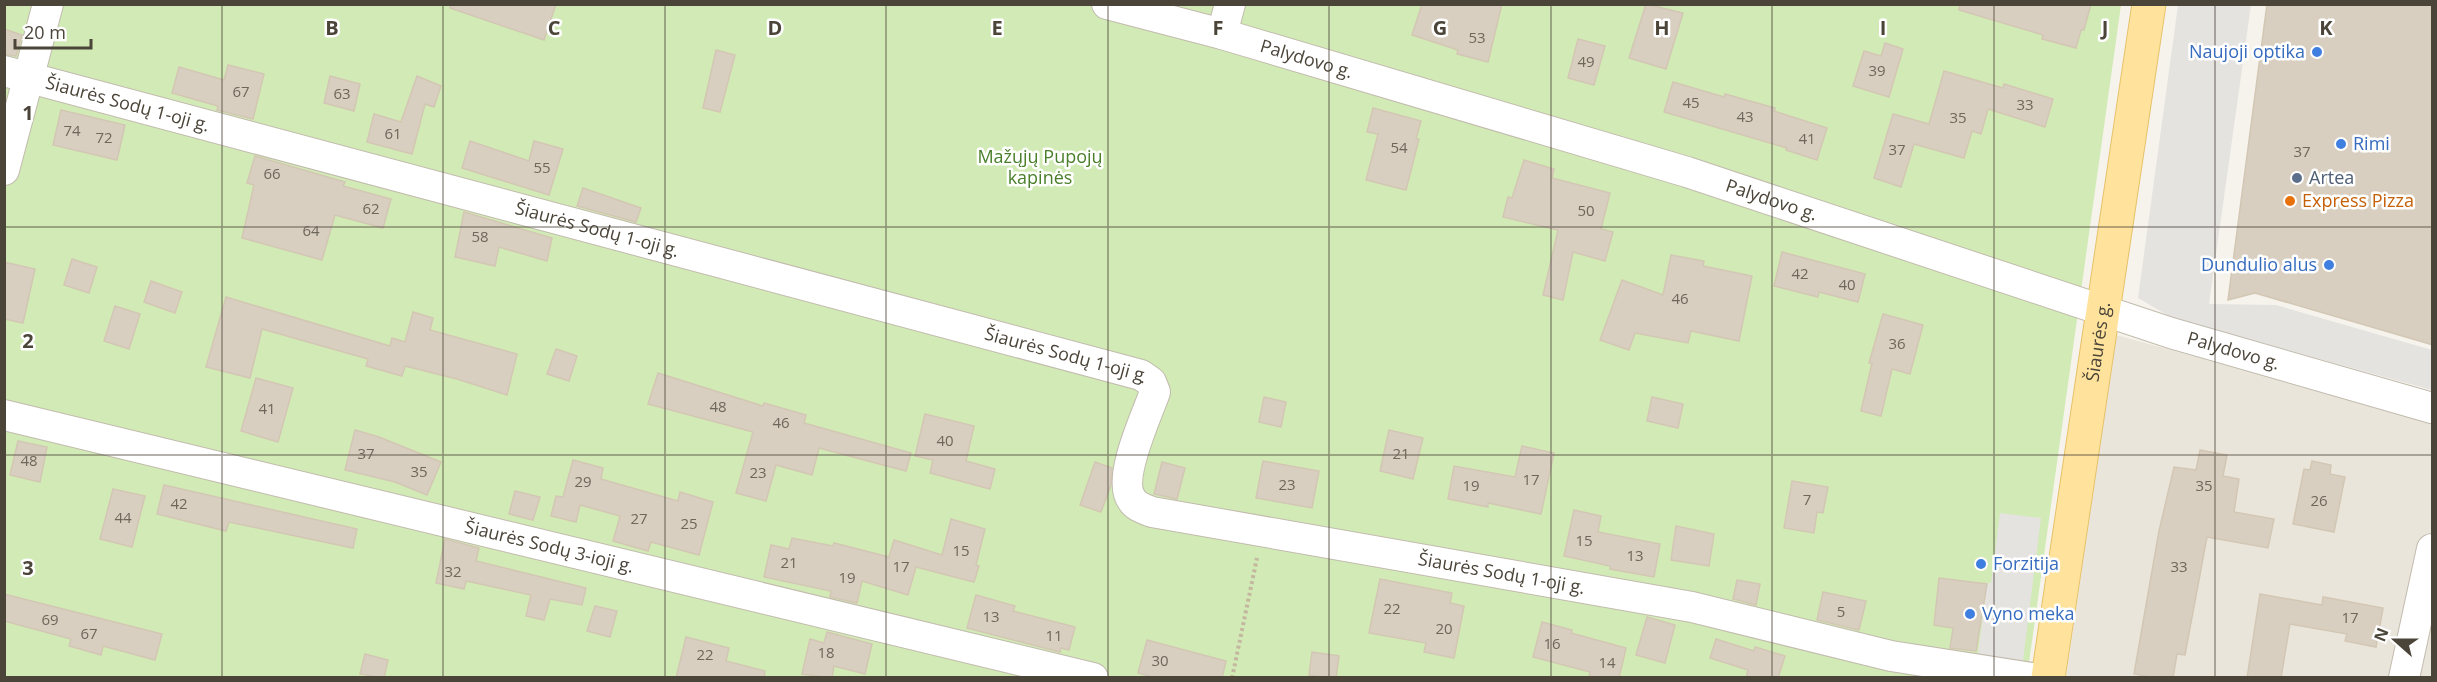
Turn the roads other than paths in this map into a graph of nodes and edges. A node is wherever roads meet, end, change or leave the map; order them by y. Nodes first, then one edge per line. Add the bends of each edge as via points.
1 (48, 4) edge
2 (1107, 4) edge
3 (1230, 4) edge
4 (2149, 4) edge
5 (1222, 34) junction
6 (17, 74) edge
7 (4, 170) edge
8 (2103, 311) junction
9 (2433, 408) edge
10 (4, 415) edge
11 (2433, 549) edge
12 (1093, 678) edge
13 (2032, 678) edge
14 (2048, 678) edge
15 (2404, 678) edge

1 - 6 street
2 - 5 street, Palydovo g.
3 - 5 street
4 - 8 main road, Šiaurės g.
5 - 8 street, Palydovo g. via 1687,172
6 - 7 street
6 - 13 street, Šiaurės Sodų 1-oji g. via 1141,375 1151,382 1155,392 1126,474 1127,490 1131,500 1152,512 1692,607 1891,656
8 - 9 street, Palydovo g.
8 - 14 main road, Šiaurės g.
10 - 12 street, Šiaurės Sodų 3-ioji g.
11 - 15 street

